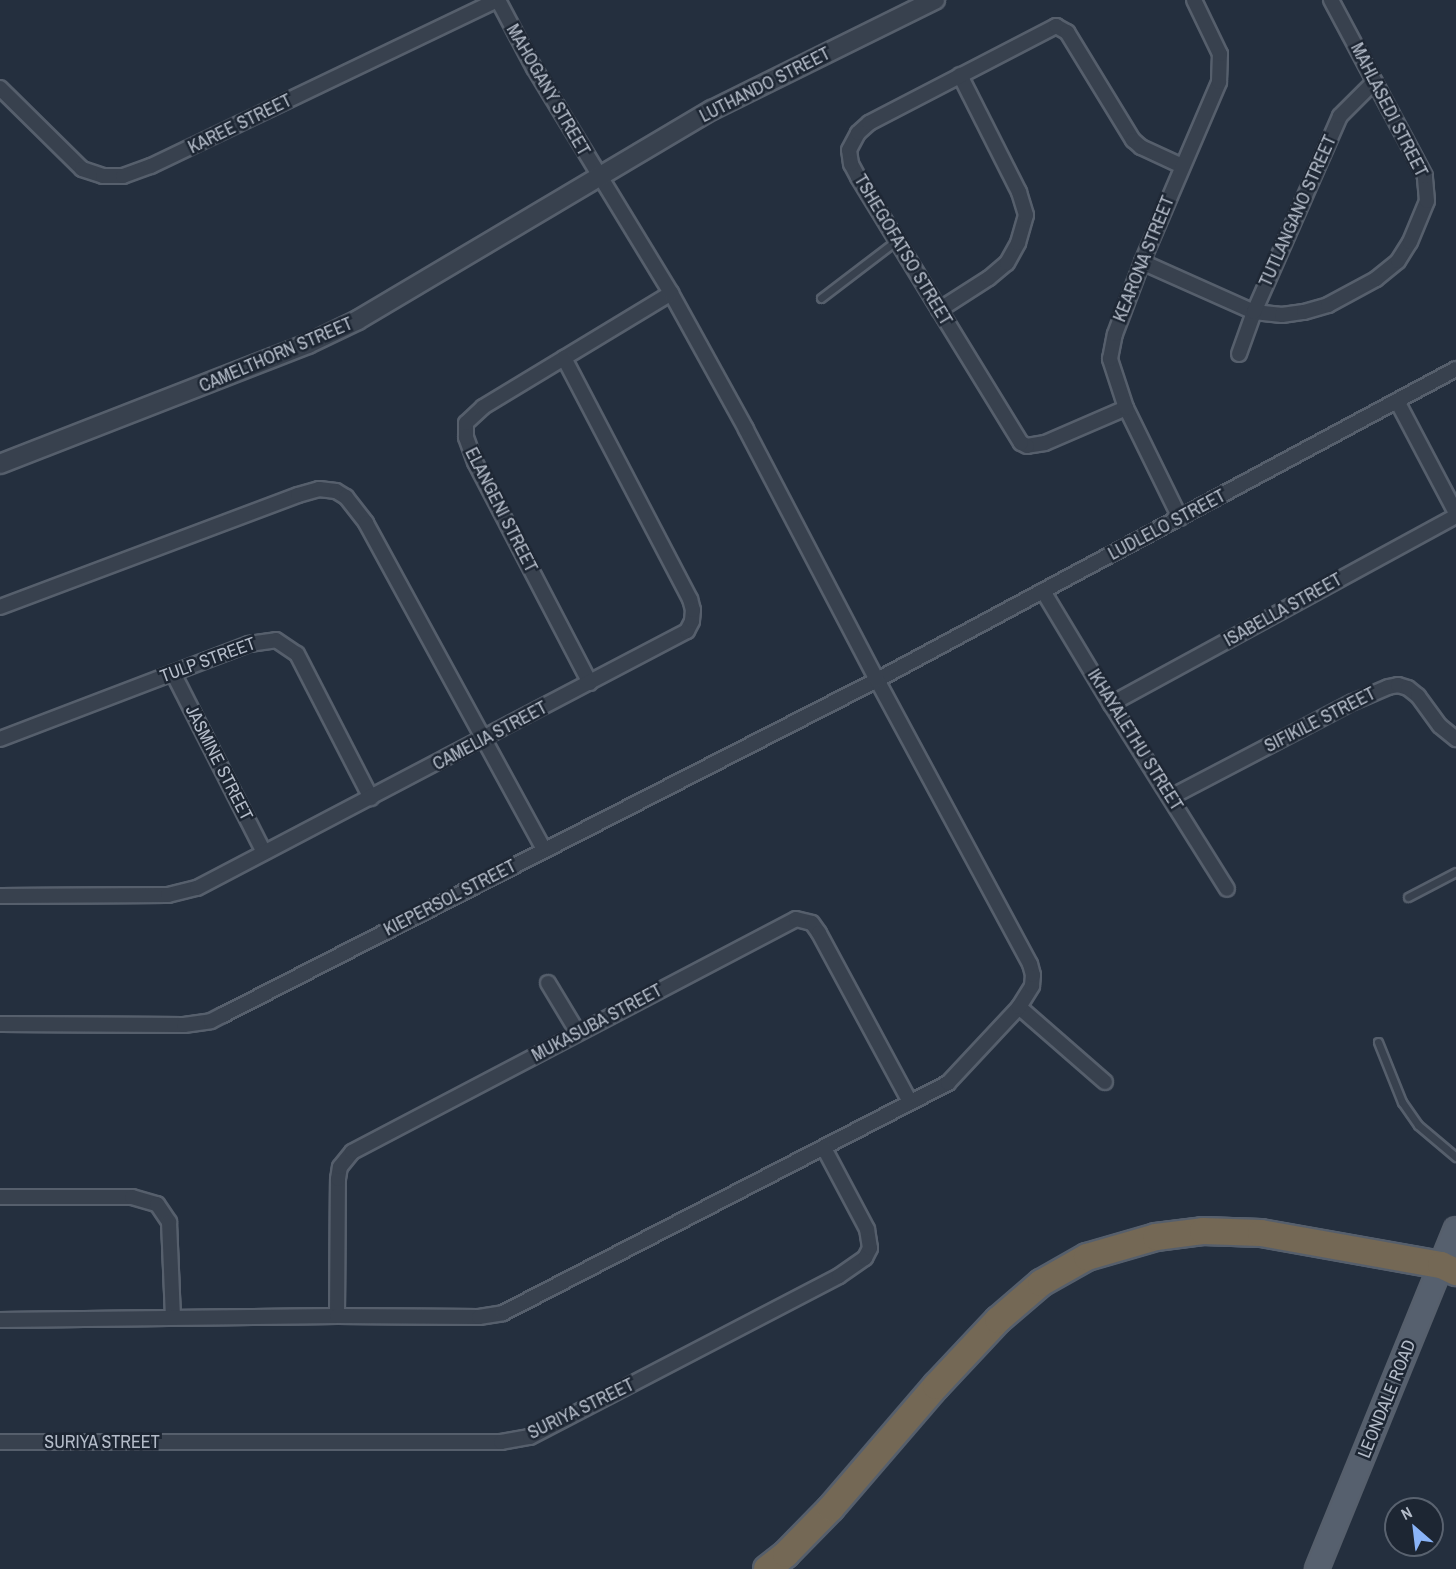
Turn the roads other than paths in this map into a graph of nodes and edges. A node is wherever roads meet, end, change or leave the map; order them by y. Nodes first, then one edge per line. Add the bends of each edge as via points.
1 (498, 0) edge
2 (935, 0) edge
3 (1194, 0) edge
4 (1331, 0) edge
5 (960, 75) junction
6 (1375, 81) junction
7 (0, 88) edge
8 (1182, 166) junction
9 (599, 179) junction
10 (897, 240) junction
11 (1142, 262) junction
12 (671, 293) junction
13 (820, 298) dead end
14 (939, 310) junction
15 (1254, 312) junction
16 (1239, 354) dead end
17 (564, 358) junction
18 (1456, 369) edge
19 (1397, 401) junction
20 (1126, 408) junction
21 (0, 464) edge
22 (1456, 515) edge
23 (1180, 518) junction
24 (1043, 591) junction
25 (0, 607) edge
26 (173, 673) junction
27 (877, 680) junction
28 (590, 683) junction
29 (1111, 704) junction
30 (0, 739) edge
31 (484, 739) junction
32 (1456, 739) edge
33 (1171, 797) junction
34 (371, 798) junction
35 (544, 849) junction
36 (264, 852) junction
37 (1456, 872) edge
38 (1227, 889) dead end
39 (0, 896) edge
40 (1408, 897) dead end
41 (548, 983) dead end
42 (1018, 1007) junction
43 (0, 1024) edge
44 (578, 1033) junction
45 (1378, 1042) dead end
46 (1105, 1082) dead end
47 (910, 1102) junction
48 (824, 1148) junction
49 (1456, 1157) edge
50 (0, 1197) edge
51 (1456, 1229) edge
52 (1449, 1269) edge
53 (337, 1316) junction
54 (173, 1317) junction
55 (0, 1320) edge
56 (0, 1442) edge
57 (767, 1569) edge
58 (1317, 1569) edge

1 - 7 street, KAREE STREET via 123,176 103,176 82,169
1 - 9 street, MAHOGANY STREET
2 - 9 street, LUTHANDO STREET via 712,110
3 - 8 street, KEARONA STREET via 1216,40 1221,65 1210,105
4 - 6 street, MAHLASEDI STREET
5 - 8 street, TSHEGOFATSO STREET via 1048,28 1060,27 1067,32 1134,140
5 - 10 street, TSHEGOFATSO STREET via 869,123 851,144 851,164
5 - 14 street via 1019,192 1026,214 1018,243 1007,263
6 - 15 street, TUTLANGANO STREET via 1340,117
6 - 15 street, MAHLASEDI STREET via 1425,176 1427,201 1410,242 1398,261 1376,279 1328,305 1282,315
8 - 11 street, KEARONA STREET
9 - 12 street, MAHOGANY STREET
9 - 21 street, CAMELTHORN STREET via 410,291 308,344
10 - 13 lane
10 - 14 street, TSHEGOFATSO STREET
11 - 15 street, MAHLASEDI STREET
11 - 20 street, KEARONA STREET via 1111,346 1112,370
12 - 17 street, ELANGENI STREET
12 - 27 street, MAHOGANY STREET
14 - 20 street, TSHEGOFATSO STREET via 1016,437 1027,446 1045,443
15 - 16 street, TUTLANGANO STREET
17 - 28 street, ELANGENI STREET via 476,412 466,423 466,437 475,462
17 - 28 street, CAMELIA STREET via 693,610 687,631 678,638
18 - 19 street, LUDLELO STREET
19 - 22 street
19 - 23 street, LUDLELO STREET
20 - 23 street, KEARONA STREET
22 - 29 street, ISABELLA STREET
23 - 24 street, LUDLELO STREET
24 - 27 street, LUDLELO STREET
24 - 29 street, IKHAYALETHU STREET
25 - 31 street via 298,495 319,489 336,491 351,502 366,523
26 - 30 street, TULP STREET
26 - 34 street, TULP STREET via 265,640 286,645 297,654
26 - 36 street, JASMINE STREET
27 - 35 street, KIEPERSOL STREET
27 - 42 street, MAHOGANY STREET via 1030,964 1032,986
28 - 31 street, CAMELIA STREET
29 - 33 street, IKHAYALETHU STREET
31 - 34 street, CAMELIA STREET
31 - 35 street
32 - 33 street, SIFIKILE STREET via 1408,688 1388,687
33 - 38 street, IKHAYALETHU STREET
34 - 36 street, CAMELIA STREET
35 - 43 street, KIEPERSOL STREET via 211,1021 184,1025
36 - 39 street, CAMELIA STREET via 182,893
37 - 40 lane
41 - 44 street
42 - 46 street
42 - 47 street, MAHOGANY STREET via 948,1083
44 - 47 street, MUKASUBA STREET via 787,923 804,919 819,933
44 - 53 street, MUKASUBA STREET via 352,1152 344,1160 338,1179
45 - 49 lane via 1407,1110 1418,1125
47 - 48 street, MAHOGANY STREET
48 - 53 street, MAHOGANY STREET via 503,1313 479,1317
48 - 56 street, SURIYA STREET via 867,1229 870,1248 865,1258 839,1276 530,1437 501,1442
50 - 54 street via 132,1197 157,1204 169,1222
51 - 52 main road, LEONDALE ROAD
52 - 57 highway via 1262,1233 1203,1231 1156,1237 1087,1257 1041,1282 998,1320 831,1508
52 - 58 main road, LEONDALE ROAD
53 - 54 street, MAHOGANY STREET
54 - 55 street, MAHOGANY STREET

